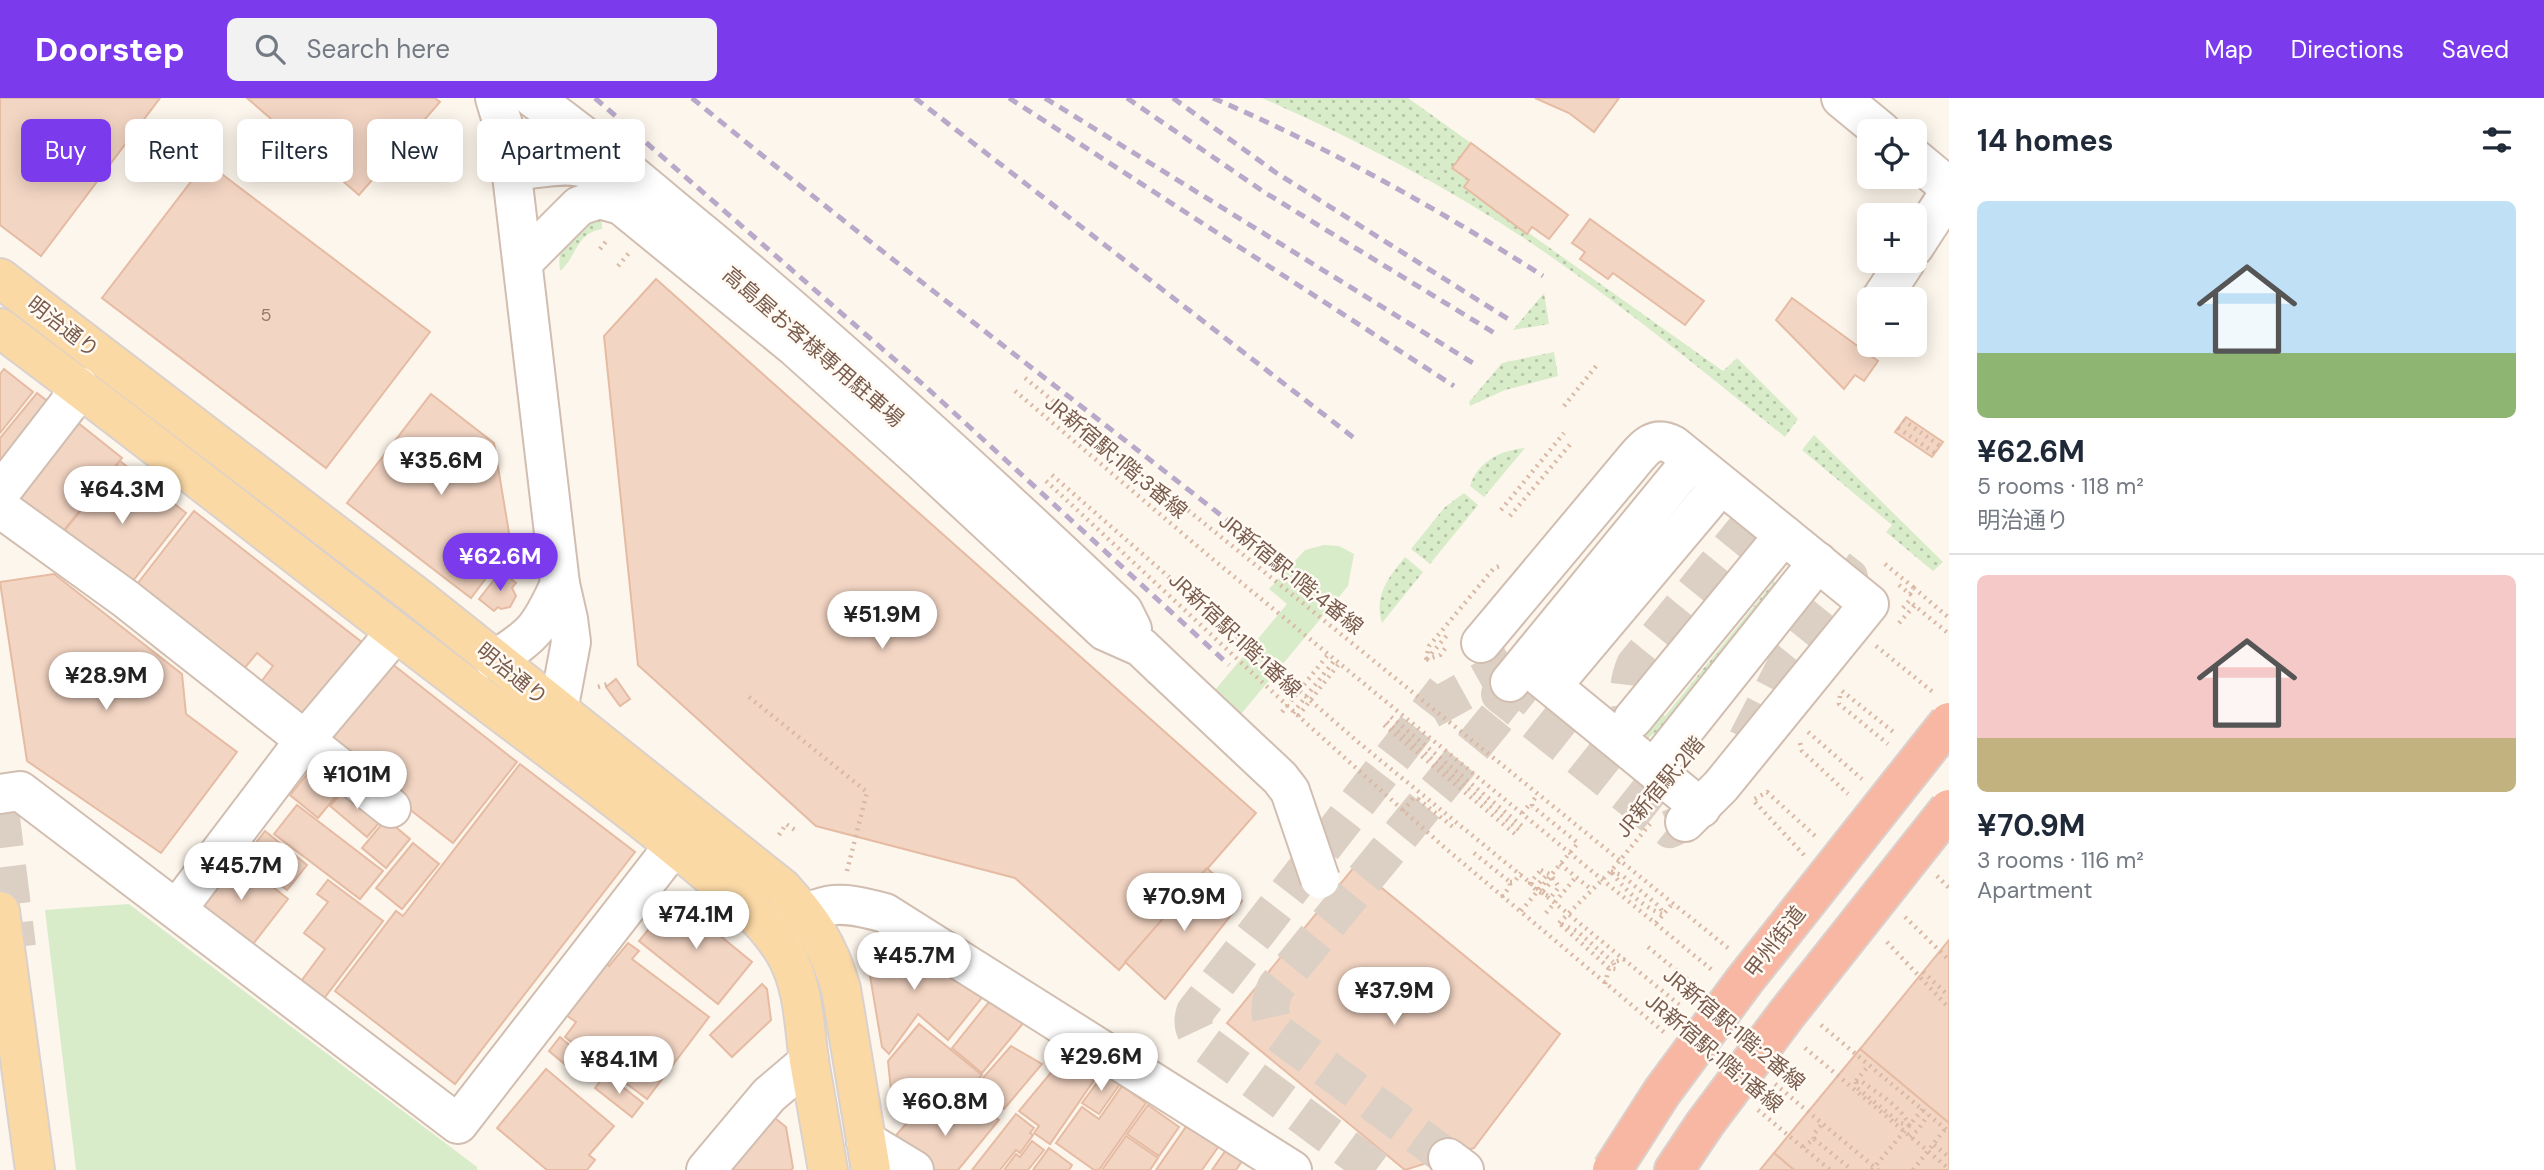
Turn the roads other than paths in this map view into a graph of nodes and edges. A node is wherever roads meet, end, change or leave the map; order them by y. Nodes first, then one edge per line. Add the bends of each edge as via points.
1 (495, 98) edge
2 (533, 98) edge
3 (1841, 98) edge
4 (502, 119) edge
5 (1866, 119) edge
6 (1927, 169) edge
7 (513, 182) edge
8 (617, 182) edge
9 (1949, 187) edge
10 (1949, 193) edge
11 (1927, 227) edge
12 (523, 261) junction
13 (0, 278) edge
14 (0, 328) edge
15 (79, 386) junction
16 (1692, 461) junction
17 (1721, 485) junction
18 (0, 493) edge
19 (0, 508) edge
20 (1784, 535) junction
21 (1818, 562) junction
22 (559, 584) junction
23 (1083, 593) dead end
24 (395, 633) junction
25 (1481, 642) dead end
26 (1152, 657) junction
27 (494, 660) junction
28 (1529, 678) junction
29 (1944, 710) edge
30 (558, 711) junction
31 (1633, 719) dead end
32 (305, 740) junction
33 (1654, 768) junction
34 (0, 794) edge
35 (391, 808) dead end
36 (1949, 809) edge
37 (685, 832) junction
38 (1320, 879) dead end
39 (177, 909) junction
40 (0, 911) tunnel mouth
41 (805, 913) junction
42 (774, 937) junction
43 (810, 1061) junction
44 (869, 1156) edge
45 (35, 1170) edge
46 (706, 1170) edge
47 (828, 1170) edge
48 (914, 1170) edge
49 (1292, 1170) edge
50 (1612, 1170) edge
51 (1674, 1170) edge

1 - 4 street
2 - 26 street via 583,134 814,326 943,440 1124,611
3 - 5 street
6 - 9 street
7 - 12 street
8 - 23 street, 高島屋お客様専用駐車場 via 804,337
10 - 11 street
12 - 22 street
12 - 26 street via 579,206 599,199 621,205 795,347 1105,631
13 - 27 main road, 明治通り
14 - 15 main road, 明治通り
15 - 18 street
15 - 24 main road, 明治通り
16 - 17 street
16 - 25 street via 1665,440 1650,443
16 - 28 street
17 - 20 street
17 - 28 street
19 - 32 street via 127,599
20 - 21 street
20 - 31 street
21 - 33 street
21 - 33 street via 1869,604 1680,816
22 - 27 street via 542,622 523,643
22 - 30 street via 570,642
24 - 32 street
24 - 37 main road, 明治通り
26 - 38 street, bridge via 1290,791
27 - 30 main road, 明治通り
28 - 33 street
29 - 50 highway, 甲州街道, bridge via 1662,1092
30 - 37 main road, 明治通り
32 - 35 street
32 - 39 street
34 - 39 street via 20,791
36 - 51 highway, bridge via 1786,1015
37 - 39 street via 458,1124
37 - 41 main road, 明治通り via 782,888
37 - 42 main road, 明治通り
40 - 45 main road
41 - 42 street
41 - 44 main road, 明治通り via 834,961
41 - 49 street via 832,905 857,905 885,913
42 - 43 main road, 明治通り via 801,996
43 - 46 street via 769,1095
43 - 47 main road, 明治通り
44 - 48 street

